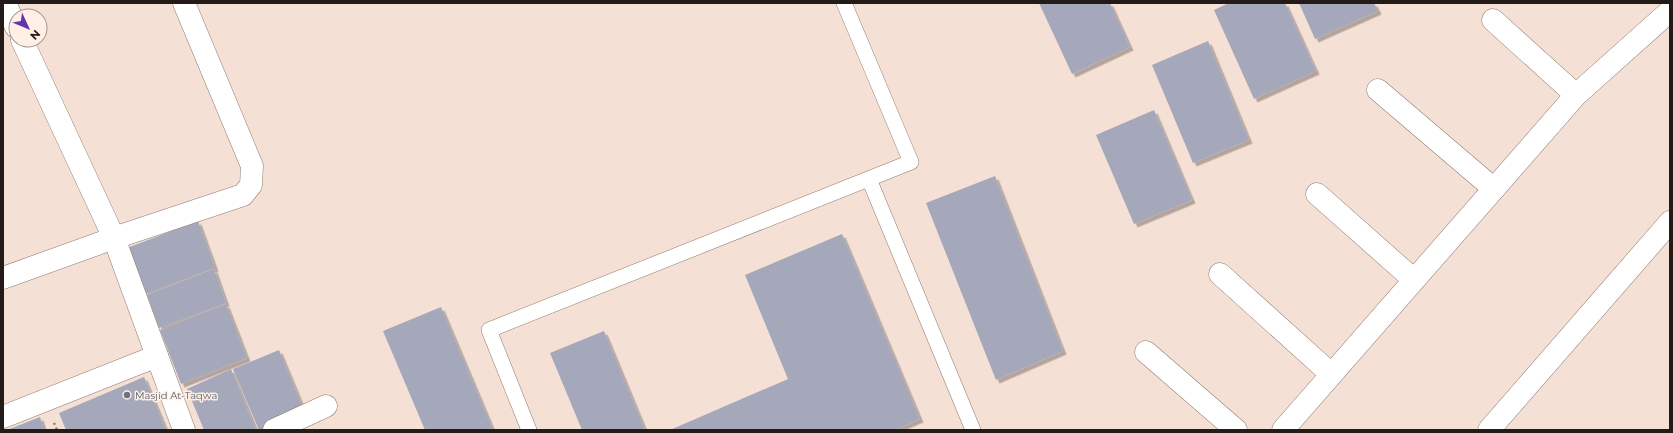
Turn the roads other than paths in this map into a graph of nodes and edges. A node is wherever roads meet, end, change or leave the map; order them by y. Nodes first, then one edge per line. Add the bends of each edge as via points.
1 (184, 3) edge
2 (844, 3) edge
3 (1664, 9) edge
4 (1493, 20) dead end
5 (26, 48) edge
6 (1378, 90) dead end
7 (1576, 95) junction
8 (870, 179) junction
9 (1494, 189) junction
10 (1317, 194) dead end
11 (1670, 222) edge
12 (114, 238) junction
13 (1220, 274) dead end
14 (3, 278) edge
15 (1414, 280) junction
16 (1146, 352) dead end
17 (157, 356) junction
18 (1331, 374) junction
19 (326, 406) dead end
20 (3, 417) edge
21 (184, 430) edge
22 (274, 430) edge
23 (529, 430) edge
24 (973, 430) edge
25 (1236, 430) edge
26 (1283, 430) edge
27 (1489, 430) edge

1 - 12 street via 252,166 251,185 243,195
2 - 8 lane via 911,162
3 - 7 street
4 - 7 street
5 - 12 street
6 - 9 street
7 - 9 street
8 - 23 lane via 489,330
8 - 24 lane
9 - 15 street
10 - 15 street
11 - 27 street
12 - 14 street
12 - 17 street
13 - 18 street
15 - 18 street
16 - 25 street
17 - 20 street
17 - 21 street
18 - 26 street
19 - 22 street

